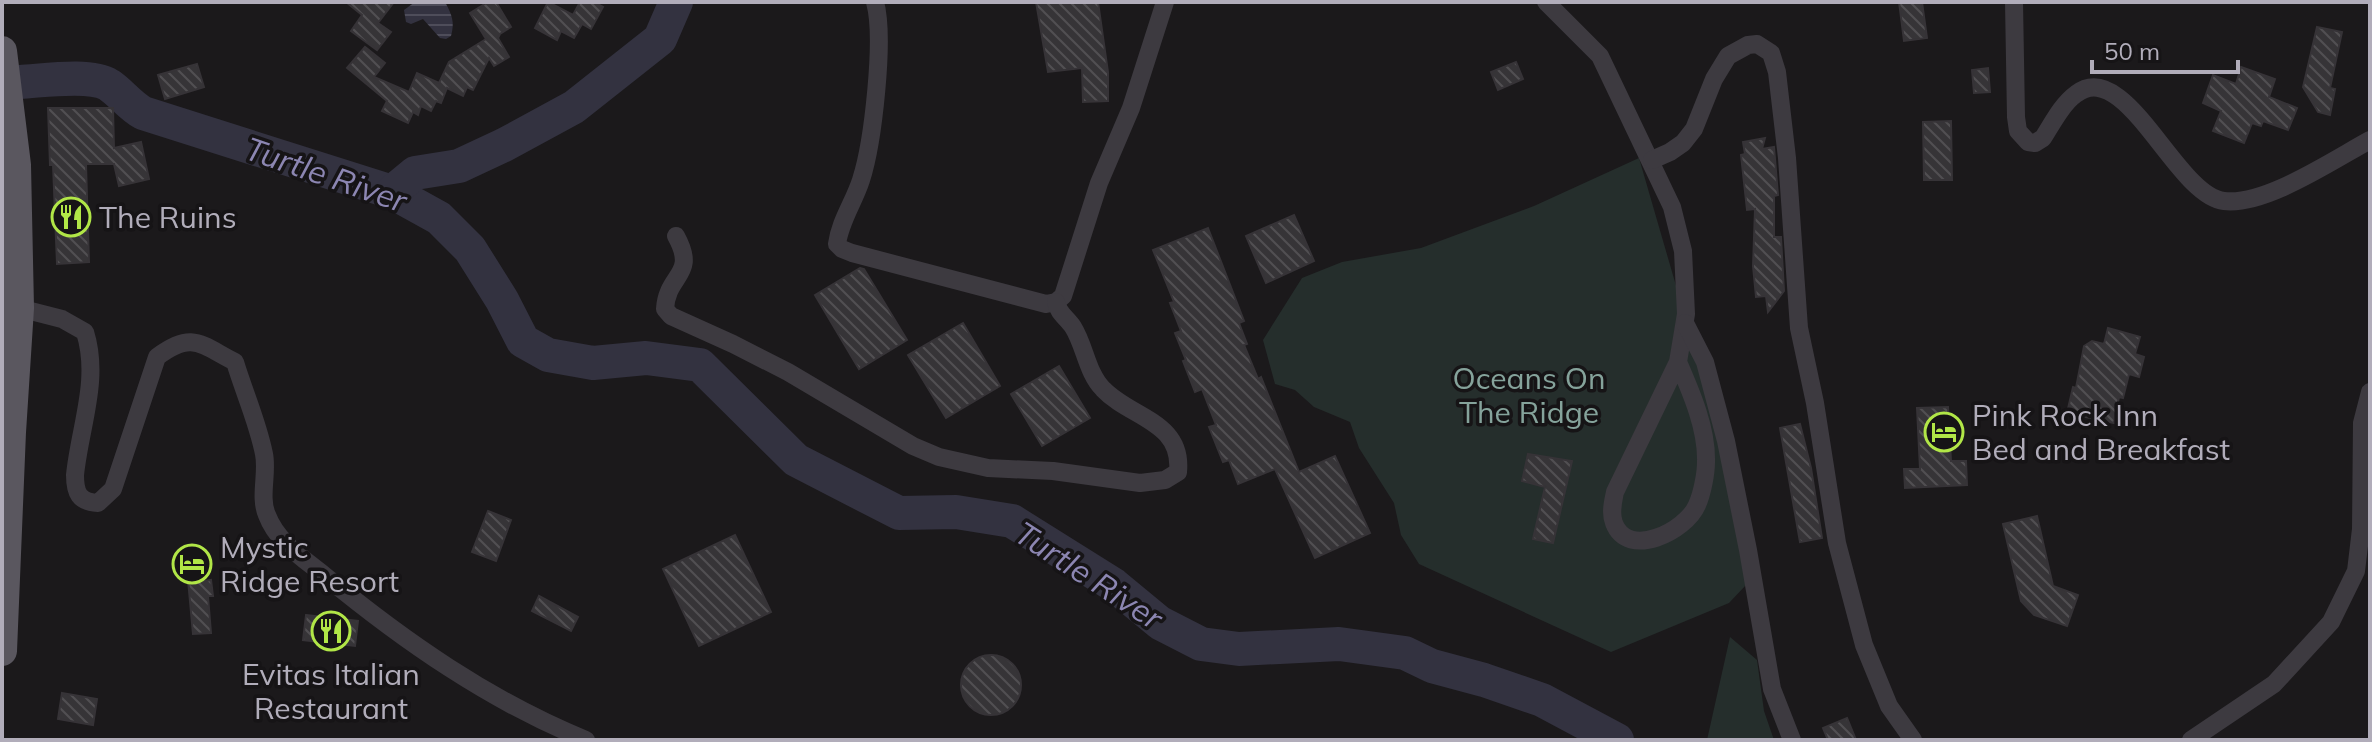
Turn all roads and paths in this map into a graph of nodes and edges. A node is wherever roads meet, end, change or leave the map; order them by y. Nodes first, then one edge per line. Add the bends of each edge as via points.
1 (875, 2) edge
2 (1165, 2) edge
3 (1546, 2) edge
4 (2014, 2) edge
5 (2, 51) edge
6 (2370, 140) edge
7 (1652, 160) junction
8 (676, 236) dead end
9 (1056, 302) junction
10 (19, 308) junction
11 (1685, 323) junction
12 (1678, 362) junction
13 (2370, 392) edge
14 (6, 433) edge
15 (2, 651) edge
16 (586, 740) edge
17 (1792, 740) edge
18 (1913, 740) edge
19 (2191, 740) edge

1 - 9 street via 879,45 870,135 861,179 837,244 852,253 1033,302
2 - 9 street via 1063,296
3 - 7 street via 1600,56
4 - 6 street via 2016,117 2018,131 2028,142 2043,138 2077,93 2098,88 2117,94 2199,188 2221,202 2243,202
5 - 10 main road via 16,165
7 - 11 street via 1683,251
7 - 18 street via 1683,143 1694,129 1728,56 1757,44 1771,53 1787,158 1799,328 1837,543 1864,645 1889,706
8 - 9 street via 686,257 666,298 671,316 788,372 913,446 988,468 1140,483 1165,480 1178,472 1179,457 1157,424 1098,383
10 - 14 main road
10 - 16 street via 62,319 85,332 91,386 75,475 80,498 98,503 113,489 157,357 188,341 201,345 235,362 265,457 265,511 289,547 361,607 461,676
11 - 12 street
11 - 17 street via 1705,362 1726,441 1772,689
12 - 12 street via 1615,492 1614,523 1634,540 1676,530 1697,506 1706,462 1693,397
13 - 19 street via 2362,423 2356,571 2331,622 2274,684
14 - 15 main road

